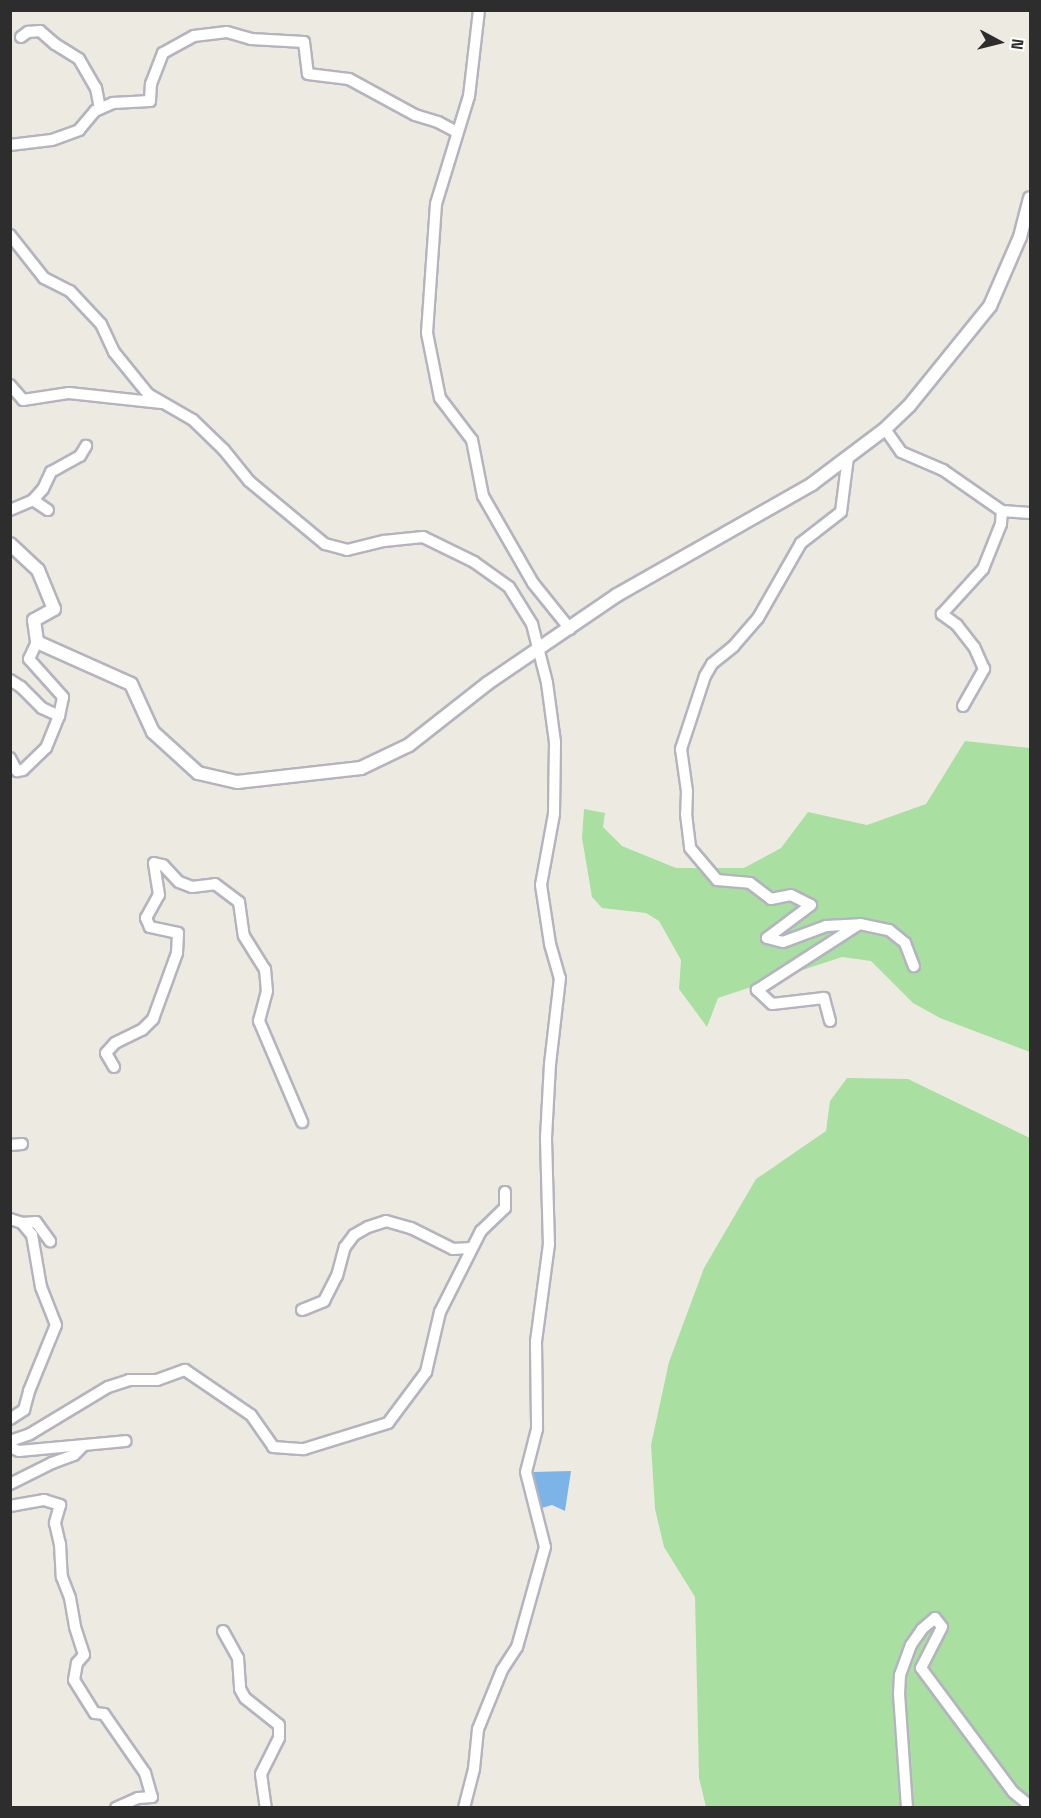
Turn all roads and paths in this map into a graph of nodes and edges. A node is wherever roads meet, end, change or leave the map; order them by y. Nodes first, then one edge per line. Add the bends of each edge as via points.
1 (479, 10) edge
2 (21, 37) dead end
3 (100, 109) junction
4 (457, 132) junction
5 (10, 145) edge
6 (1030, 198) edge
7 (10, 235) edge
8 (10, 385) edge
9 (163, 403) junction
10 (885, 429) junction
11 (86, 446) dead end
12 (848, 457) junction
13 (33, 500) junction
14 (10, 510) edge
15 (48, 510) dead end
16 (1002, 511) junction
17 (1030, 513) edge
18 (10, 544) edge
19 (570, 629) junction
20 (37, 642) junction
21 (539, 650) junction
22 (10, 680) edge
23 (963, 706) dead end
24 (59, 716) junction
25 (10, 758) edge
26 (860, 924) junction
27 (914, 966) dead end
28 (830, 1021) dead end
29 (114, 1067) dead end
30 (302, 1122) dead end
31 (505, 1192) dead end
32 (10, 1219) edge
33 (22, 1223) junction
34 (50, 1241) dead end
35 (471, 1248) junction
36 (302, 1310) dead end
37 (10, 1419) edge
38 (10, 1441) edge
39 (126, 1441) dead end
40 (83, 1446) junction
41 (10, 1447) edge
42 (10, 1484) edge
43 (10, 1506) edge
44 (223, 1631) dead end
45 (1030, 1806) edge
46 (116, 1808) edge
47 (266, 1808) edge
48 (464, 1808) edge
49 (907, 1808) edge

1 - 4 street via 469,96
2 - 3 street via 40,31 79,59 96,88
3 - 4 street via 150,101 151,84 163,53 195,36 226,32 251,39 304,42 308,74 349,79 415,115
3 - 5 street via 80,130 52,140
4 - 19 street via 436,204 427,333 440,398 472,440 483,496 533,583
6 - 10 street via 1020,237 990,306 909,406
7 - 9 street via 44,278 70,291 101,324 114,352 148,394
8 - 9 street via 23,400 69,393
9 - 21 street via 193,420 249,481 325,544 347,550 423,537 474,562 509,587 532,624
10 - 12 street
10 - 16 street via 901,452 943,470
11 - 13 street via 80,456 51,472
12 - 19 street via 812,484 616,595
12 - 26 street via 841,512 801,543 758,618 712,664 681,749 690,848 704,866 717,880 750,883 771,899 792,895 811,905 767,938 783,942 826,926
13 - 14 street
13 - 15 street
16 - 17 street
16 - 23 street via 1001,524 982,569 942,614 957,625 974,647 984,669
18 - 20 street via 38,570 54,609 34,620
19 - 21 street
20 - 21 street via 131,684 153,732 198,773 237,782 361,768 409,745 488,683
20 - 24 street via 29,659 63,697
21 - 48 street via 551,710 556,780 541,885 560,978 546,1138 549,1244 536,1341 537,1429 526,1472 545,1547 517,1647 502,1670 478,1729
22 - 24 street via 42,708
24 - 25 street via 46,748 23,770 17,771
26 - 27 street via 890,930 905,943
26 - 28 street via 757,990 772,1004 824,998
29 - 30 street via 106,1053 153,1019 177,953 178,933 150,927 146,918 159,895 154,863 162,865 179,882 192,887 215,884 239,902 244,936 264,969 267,991 259,1021
31 - 35 street via 505,1208 481,1231
32 - 33 street
33 - 34 street via 36,1222
33 - 37 street via 32,1235 41,1287 56,1325 24,1410
35 - 36 street via 453,1249 411,1228 386,1221 368,1227 354,1235 345,1247 337,1276 324,1301
35 - 38 street via 440,1312 426,1372 388,1424 325,1445 304,1449 273,1447 250,1415 185,1370 157,1380 129,1380 108,1387 30,1434
39 - 40 street
40 - 41 street via 19,1451
40 - 42 street via 74,1455
43 - 46 street via 44,1500 60,1505 55,1523 62,1577 84,1655 77,1663 74,1680 95,1713 104,1714 145,1773 152,1797 138,1798
44 - 47 street via 238,1658 240,1689 245,1698 279,1725 279,1737 261,1774
45 - 49 street via 1013,1792 921,1668 942,1628 935,1618 911,1645 900,1675

